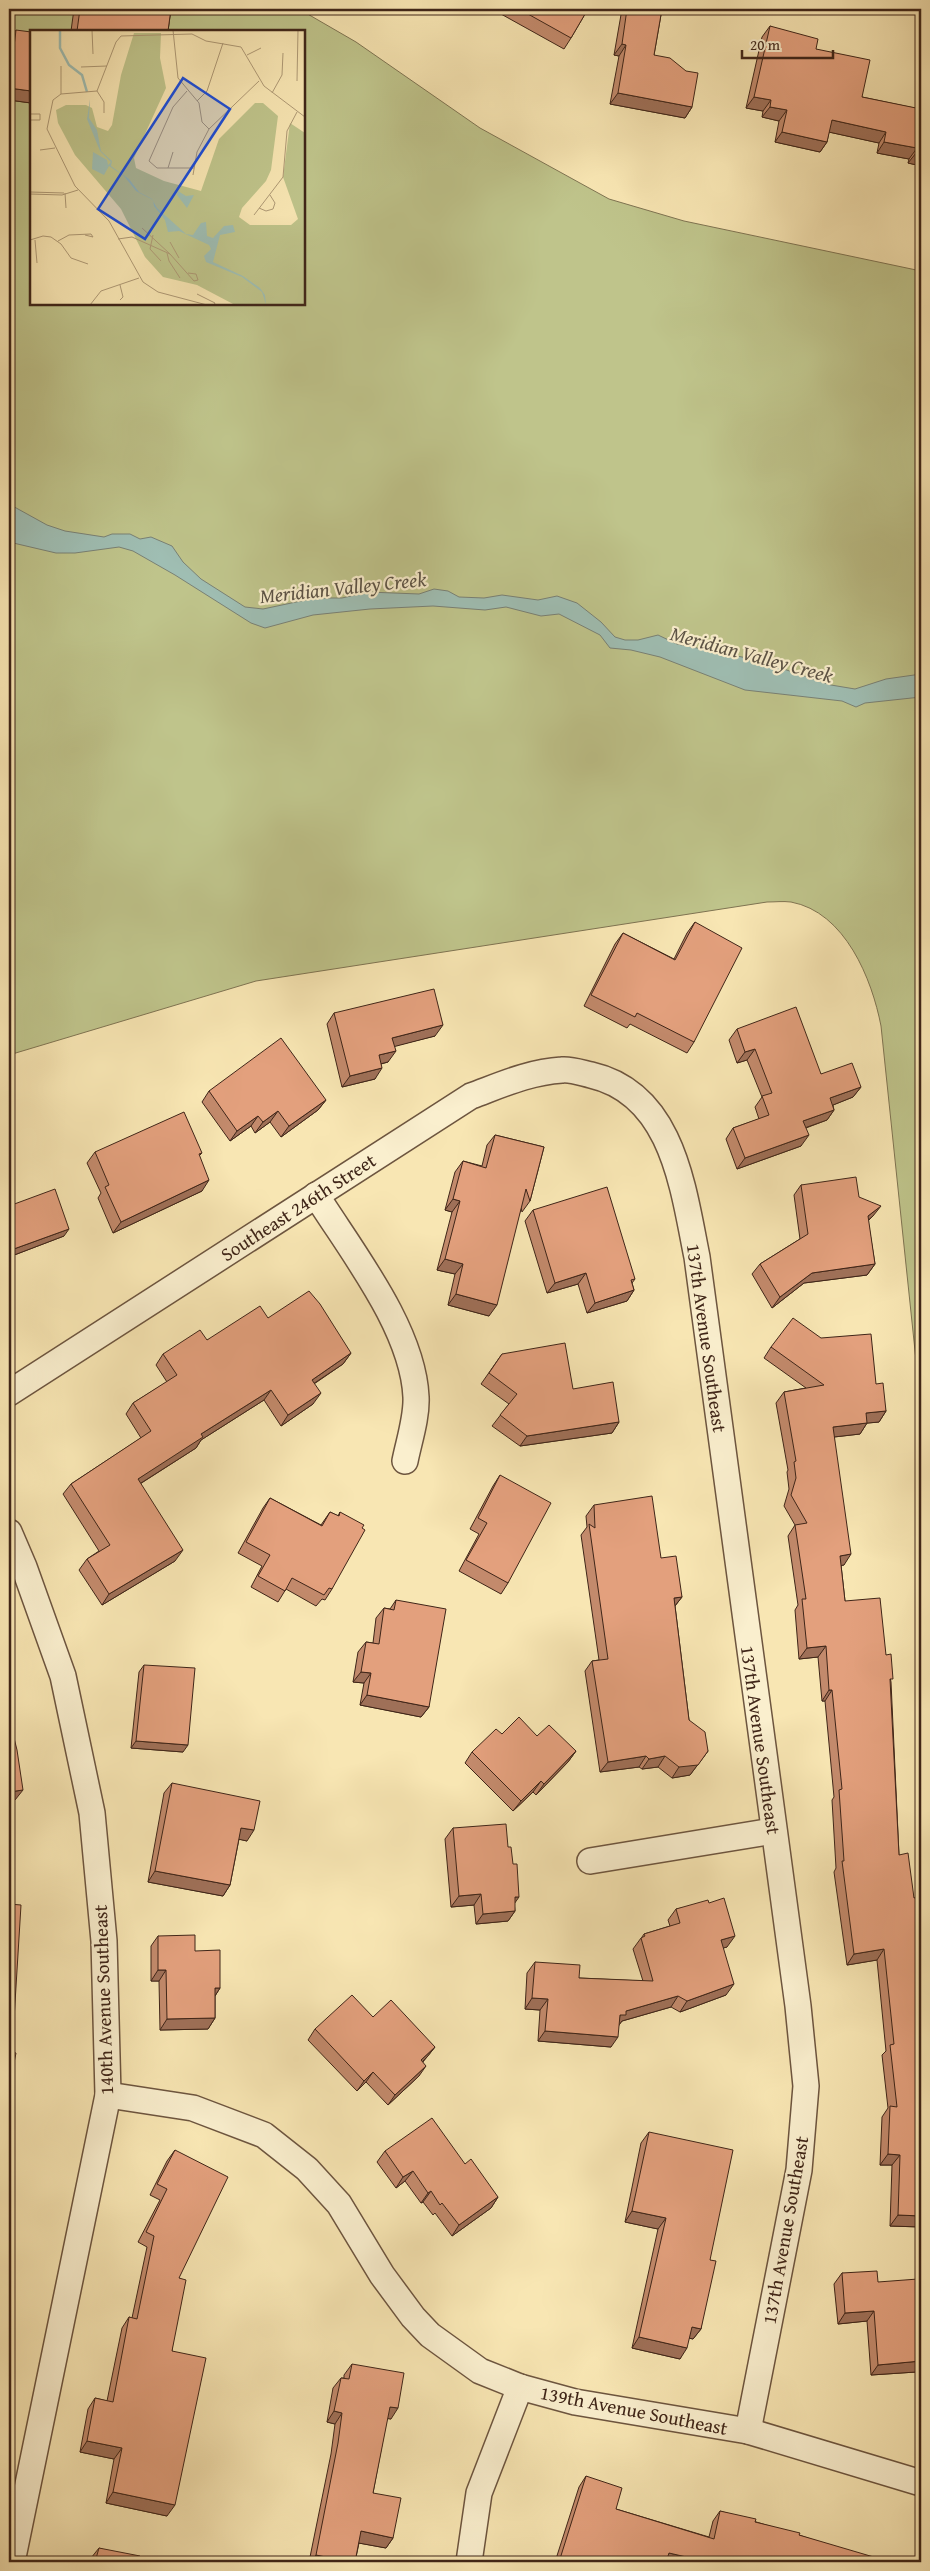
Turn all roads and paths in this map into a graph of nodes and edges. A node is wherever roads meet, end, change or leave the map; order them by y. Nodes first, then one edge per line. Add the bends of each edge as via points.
1 (604, 1078) joint
2 (316, 1195) junction
3 (9, 1393) edge
4 (405, 1461) dead end
5 (9, 1532) edge
6 (773, 1831) junction
7 (590, 1861) dead end
8 (108, 2094) junction
9 (520, 2387) junction
10 (748, 2431) junction
11 (921, 2483) edge
12 (12, 2562) edge
13 (469, 2562) edge

1 - 2 street, Southeast 246th Street via 564,1069 529,1074 470,1096
1 - 6 street, 137th Avenue Southeast via 637,1096 656,1119 674,1159 686,1202 699,1277
2 - 3 street, Southeast 246th Street
2 - 4 street via 382,1299 410,1357 416,1399
5 - 8 street, 140th Avenue Southeast via 63,1676 92,1813 104,1941
6 - 7 street
6 - 10 street, 137th Avenue Southeast via 806,2086 799,2170
8 - 9 street, 139th Avenue Southeast via 193,2108 264,2135 307,2169 339,2204 397,2297 430,2335 480,2371
8 - 12 street, 140th Avenue Southeast
9 - 10 street, 139th Avenue Southeast via 575,2402
9 - 13 street, 139th Avenue Southeast via 479,2493
10 - 11 street, 139th Avenue Southeast

